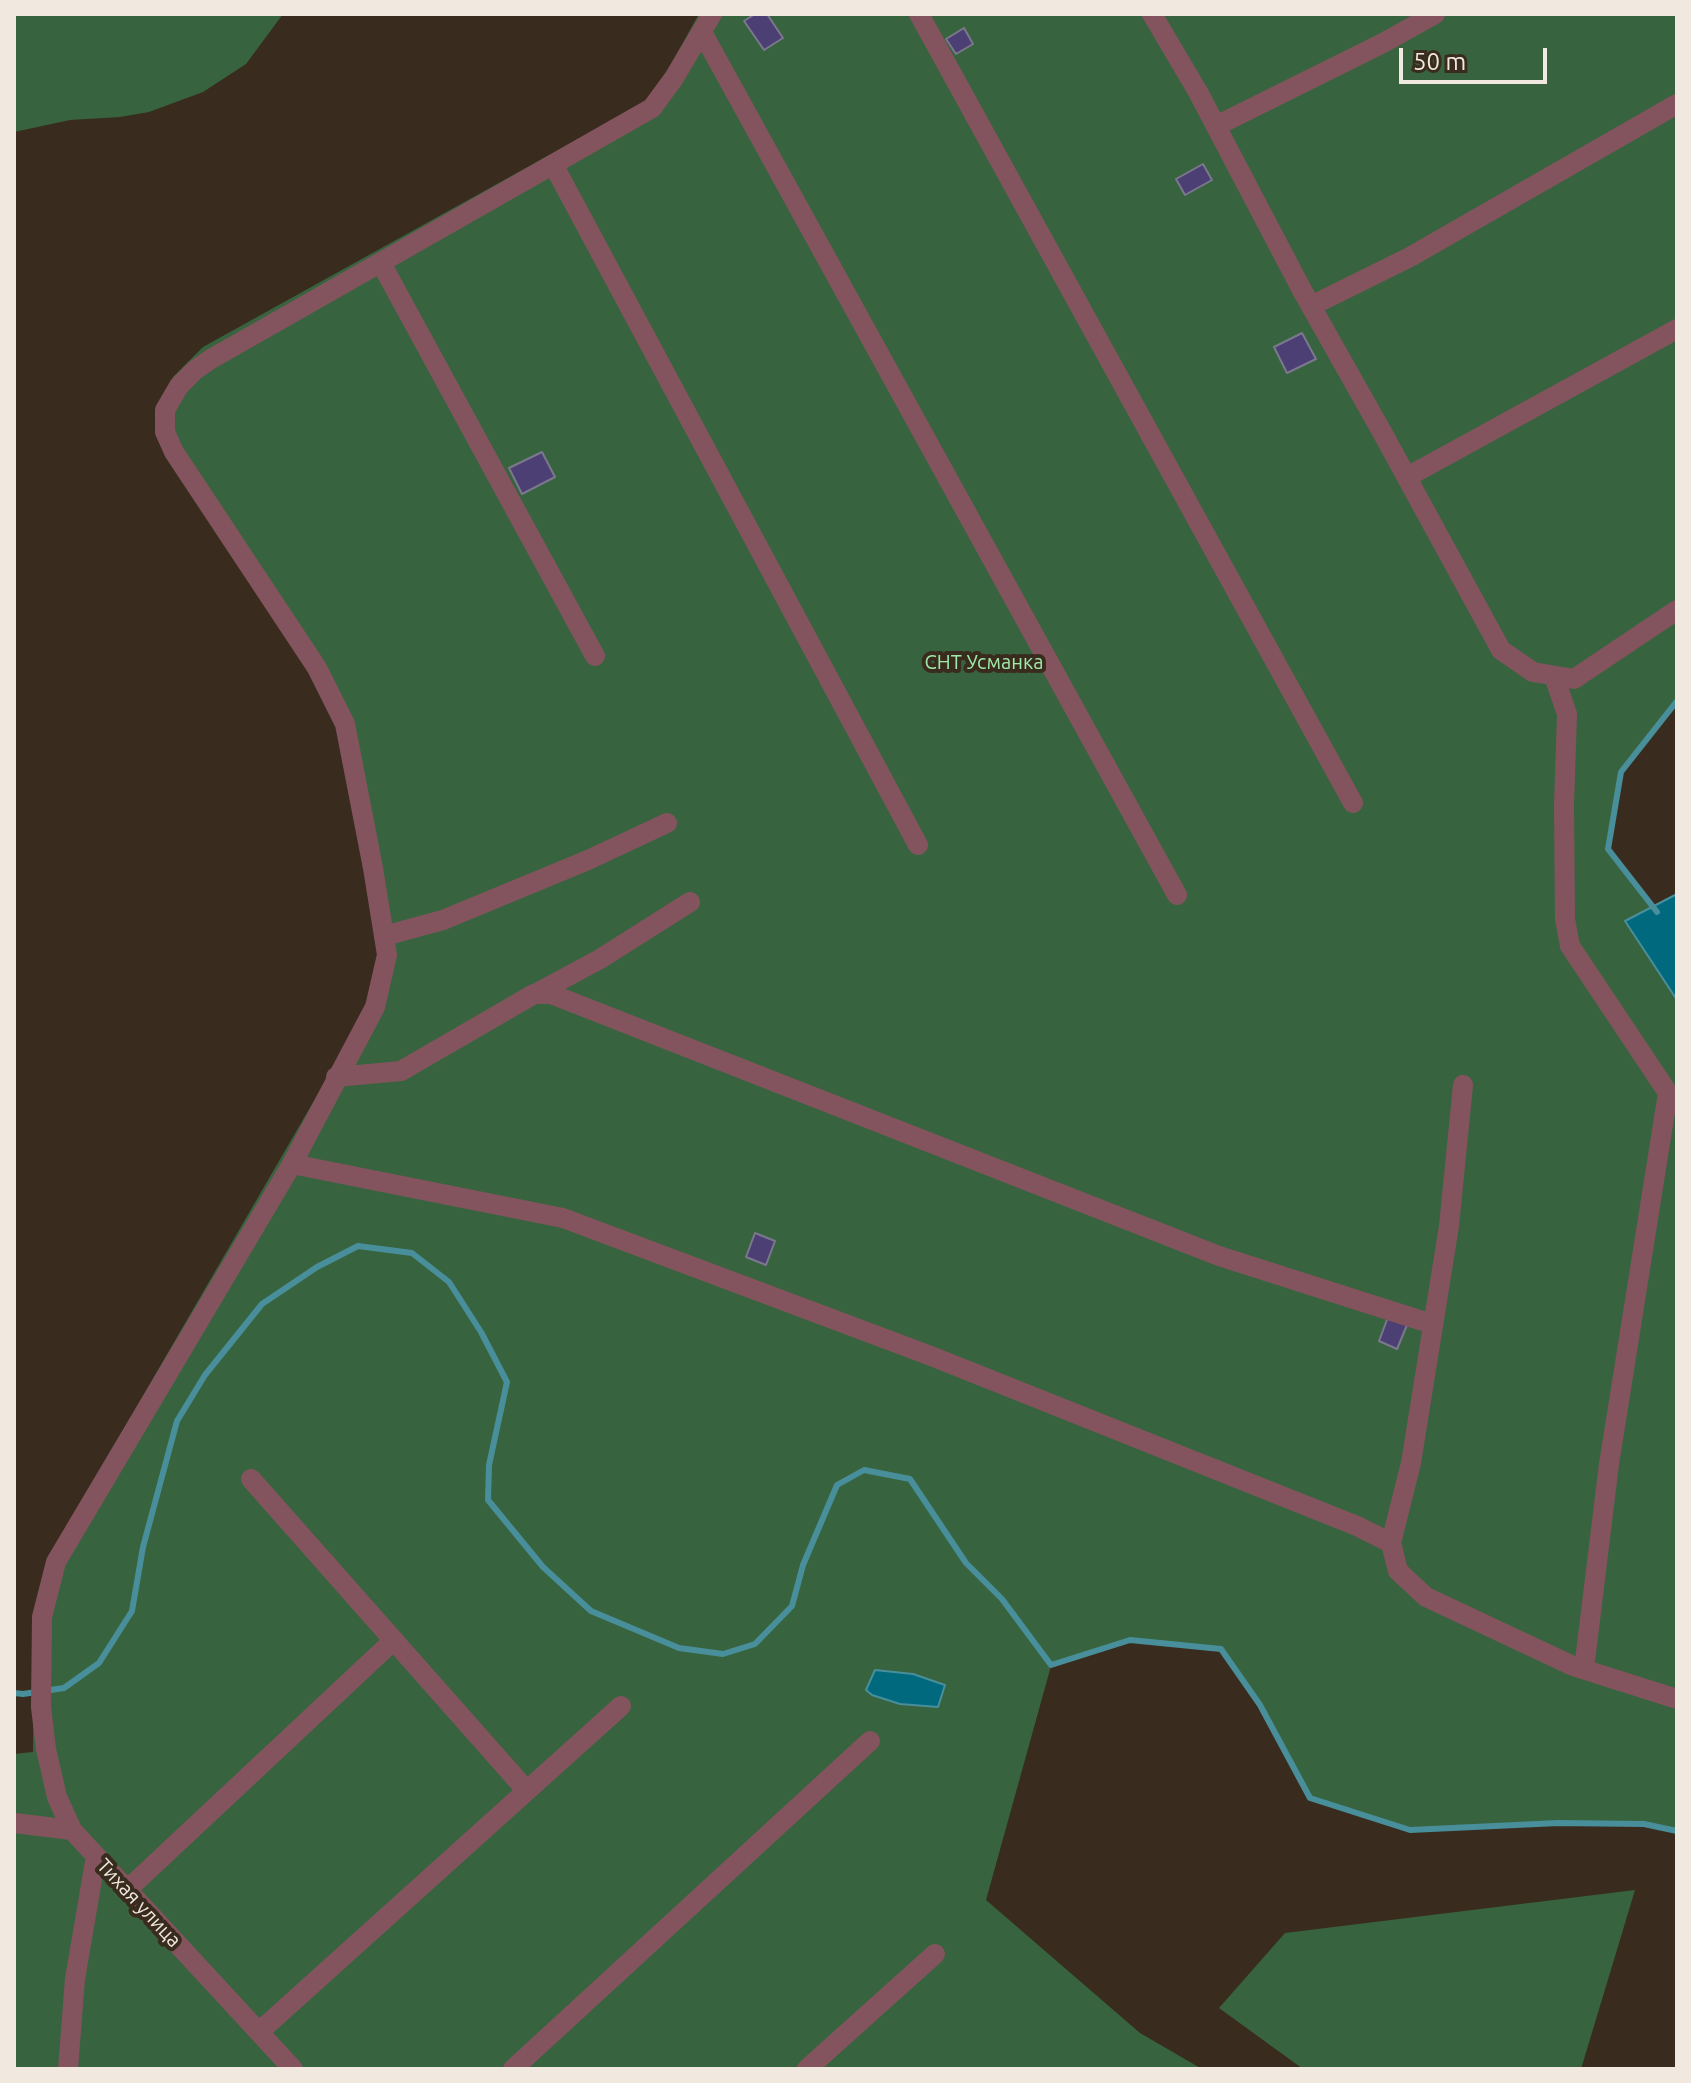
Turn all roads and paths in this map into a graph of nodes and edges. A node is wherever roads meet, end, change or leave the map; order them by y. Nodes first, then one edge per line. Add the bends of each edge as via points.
1 (919, 14) edge
2 (1152, 14) edge
3 (1435, 14) edge
4 (707, 23) edge
5 (1677, 104) edge
6 (1216, 126) junction
7 (554, 166) junction
8 (381, 263) junction
9 (1311, 306) junction
10 (1677, 329) edge
11 (1407, 477) junction
12 (1677, 610) edge
13 (595, 656) dead end
14 (1554, 676) junction
15 (1353, 803) dead end
16 (667, 823) dead end
17 (918, 845) dead end
18 (1177, 895) dead end
19 (690, 902) dead end
20 (384, 936) junction
21 (534, 994) junction
22 (336, 1077) junction
23 (1463, 1085) dead end
24 (292, 1164) junction
25 (1432, 1324) junction
26 (251, 1479) dead end
27 (1391, 1543) junction
28 (394, 1640) junction
29 (1584, 1669) junction
30 (1677, 1699) edge
31 (621, 1706) dead end
32 (870, 1741) dead end
33 (527, 1791) junction
34 (14, 1823) edge
35 (72, 1830) junction
36 (96, 1856) junction
37 (128, 1889) junction
38 (935, 1954) dead end
39 (259, 2032) junction
40 (68, 2069) edge
41 (293, 2069) edge
42 (513, 2069) edge
43 (807, 2069) edge

1 - 15 street
2 - 6 street
3 - 6 street
4 - 7 street, Тихая улица via 652,108
4 - 18 street
5 - 9 street via 1410,257
6 - 9 street
7 - 8 street, Тихая улица
7 - 17 street
8 - 13 street
8 - 20 street, Тихая улица via 195,370 165,410 165,432 317,668 345,724
9 - 11 street
10 - 11 street
11 - 14 street via 1501,650 1533,672
12 - 14 street via 1574,679
14 - 29 street via 1567,714 1564,904 1570,946 1668,1093 1609,1464
16 - 20 street via 443,920
19 - 21 street
20 - 22 street, Тихая улица via 387,955 375,1007
21 - 22 street via 401,1071
21 - 25 street via 551,994 708,1054 1219,1256
22 - 24 street, Тихая улица
23 - 25 street via 1449,1226
24 - 27 street via 563,1218 946,1362
24 - 35 street, Тихая улица via 56,1562 42,1617 41,1707 57,1797
25 - 27 street via 1411,1463
26 - 28 street
27 - 29 street via 1398,1571 1426,1597
28 - 33 street
28 - 37 street
29 - 30 street
31 - 33 street
32 - 42 street
33 - 39 street
34 - 35 street
35 - 36 street, Тихая улица
36 - 37 street, Тихая улица
36 - 40 street via 75,1979
37 - 39 street, Тихая улица
38 - 43 street
39 - 41 street, Тихая улица

